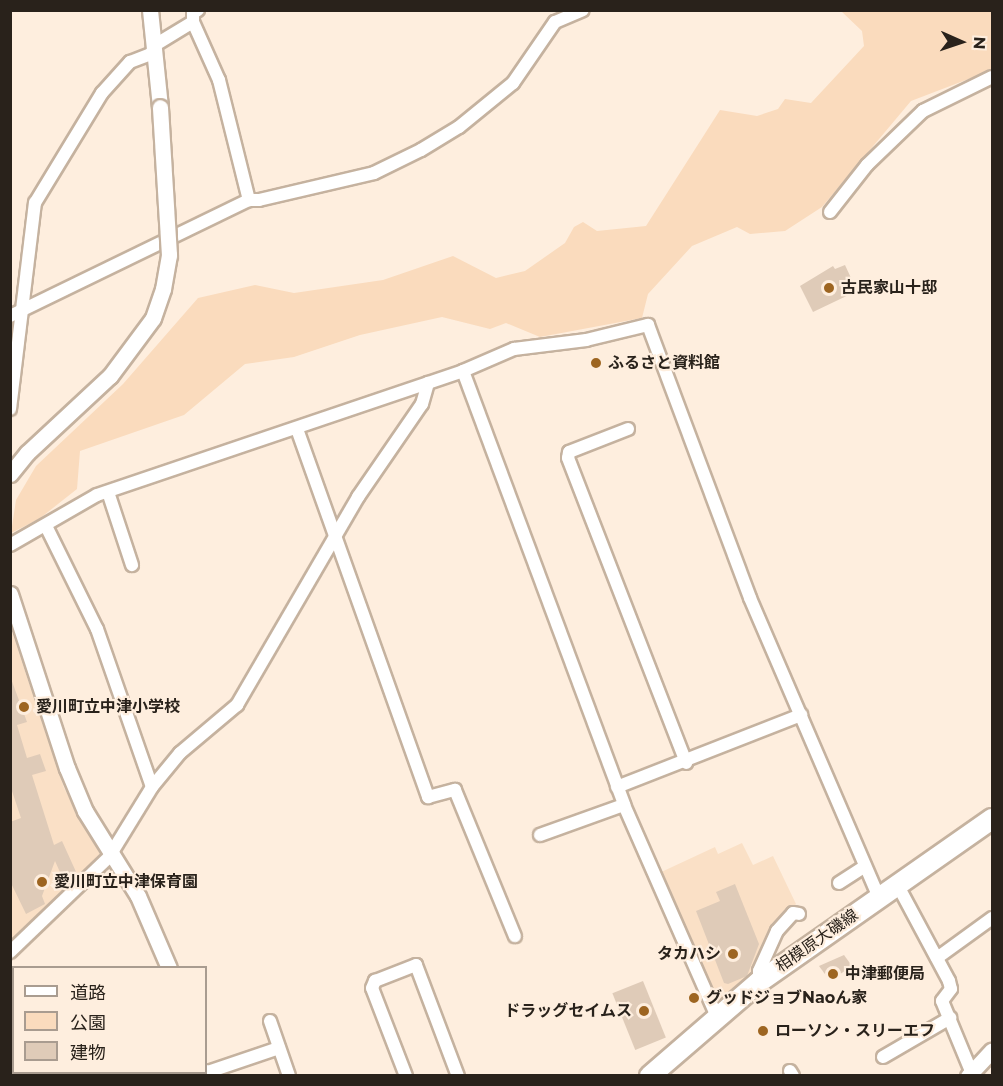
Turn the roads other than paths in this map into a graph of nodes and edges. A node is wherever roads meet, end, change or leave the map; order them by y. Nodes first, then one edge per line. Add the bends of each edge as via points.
1 (150, 10) edge
2 (584, 10) edge
3 (196, 16) edge
4 (156, 45) junction
5 (993, 76) edge
6 (249, 201) junction
7 (830, 212) dead end
8 (15, 312) edge
9 (463, 372) junction
10 (428, 383) junction
11 (10, 409) edge
12 (297, 429) junction
13 (628, 429) dead end
14 (10, 474) edge
15 (108, 492) junction
16 (46, 526) junction
17 (334, 538) junction
18 (10, 545) edge
19 (133, 557) dead end
20 (10, 594) edge
21 (801, 715) junction
22 (686, 763) junction
23 (152, 787) junction
24 (618, 787) junction
25 (624, 805) junction
26 (993, 819) edge
27 (540, 835) dead end
28 (111, 851) junction
29 (864, 867) junction
30 (839, 883) dead end
31 (897, 884) junction
32 (879, 898) junction
33 (799, 914) dead end
34 (993, 918) edge
35 (515, 936) dead end
36 (10, 952) edge
37 (937, 958) junction
38 (168, 966) edge
39 (759, 982) junction
40 (717, 1017) junction
41 (950, 1018) junction
42 (270, 1021) dead end
43 (279, 1048) junction
44 (993, 1050) edge
45 (891, 1057) dead end
46 (207, 1074) edge
47 (970, 1074) edge
48 (290, 1076) edge
49 (406, 1076) edge
50 (458, 1076) edge
51 (650, 1076) edge

1 - 4 street
2 - 6 street via 555,22 513,82 488,105 406,158 352,180
3 - 4 street
3 - 6 street via 219,80
4 - 8 street via 151,54 130,62 102,93 43,186 35,203
4 - 14 street, bridge via 169,255 153,318 110,376 27,453
5 - 7 street via 918,115 867,165
6 - 8 street
8 - 11 street
9 - 10 street
9 - 21 street via 514,349 586,340 648,325 714,506
9 - 24 street
10 - 12 street
10 - 17 street via 422,404 389,448
12 - 15 street
12 - 17 street
13 - 22 street via 569,452 568,458
15 - 16 street
15 - 19 street
16 - 18 street
16 - 23 street via 97,629
17 - 23 street via 237,705 180,753
17 - 35 street via 428,797 455,790
20 - 28 street via 67,768 85,811
21 - 22 street
21 - 29 street
22 - 24 street
23 - 28 street
24 - 25 street
25 - 27 street
25 - 40 street
26 - 31 main road, 相模原大磯線
28 - 36 street
28 - 38 street via 141,903
29 - 30 street
29 - 32 street
31 - 32 main road, 相模原大磯線
31 - 37 street
32 - 39 main road, 相模原大磯線
33 - 39 street via 793,913 777,931 766,951
34 - 37 street
37 - 41 street via 951,989 942,1001
39 - 40 main road, 相模原大磯線
40 - 51 main road, 相模原大磯線
41 - 45 street
41 - 47 street
42 - 43 street
43 - 46 street
43 - 48 street
44 - 47 street
49 - 50 street via 372,988 375,981 416,965

